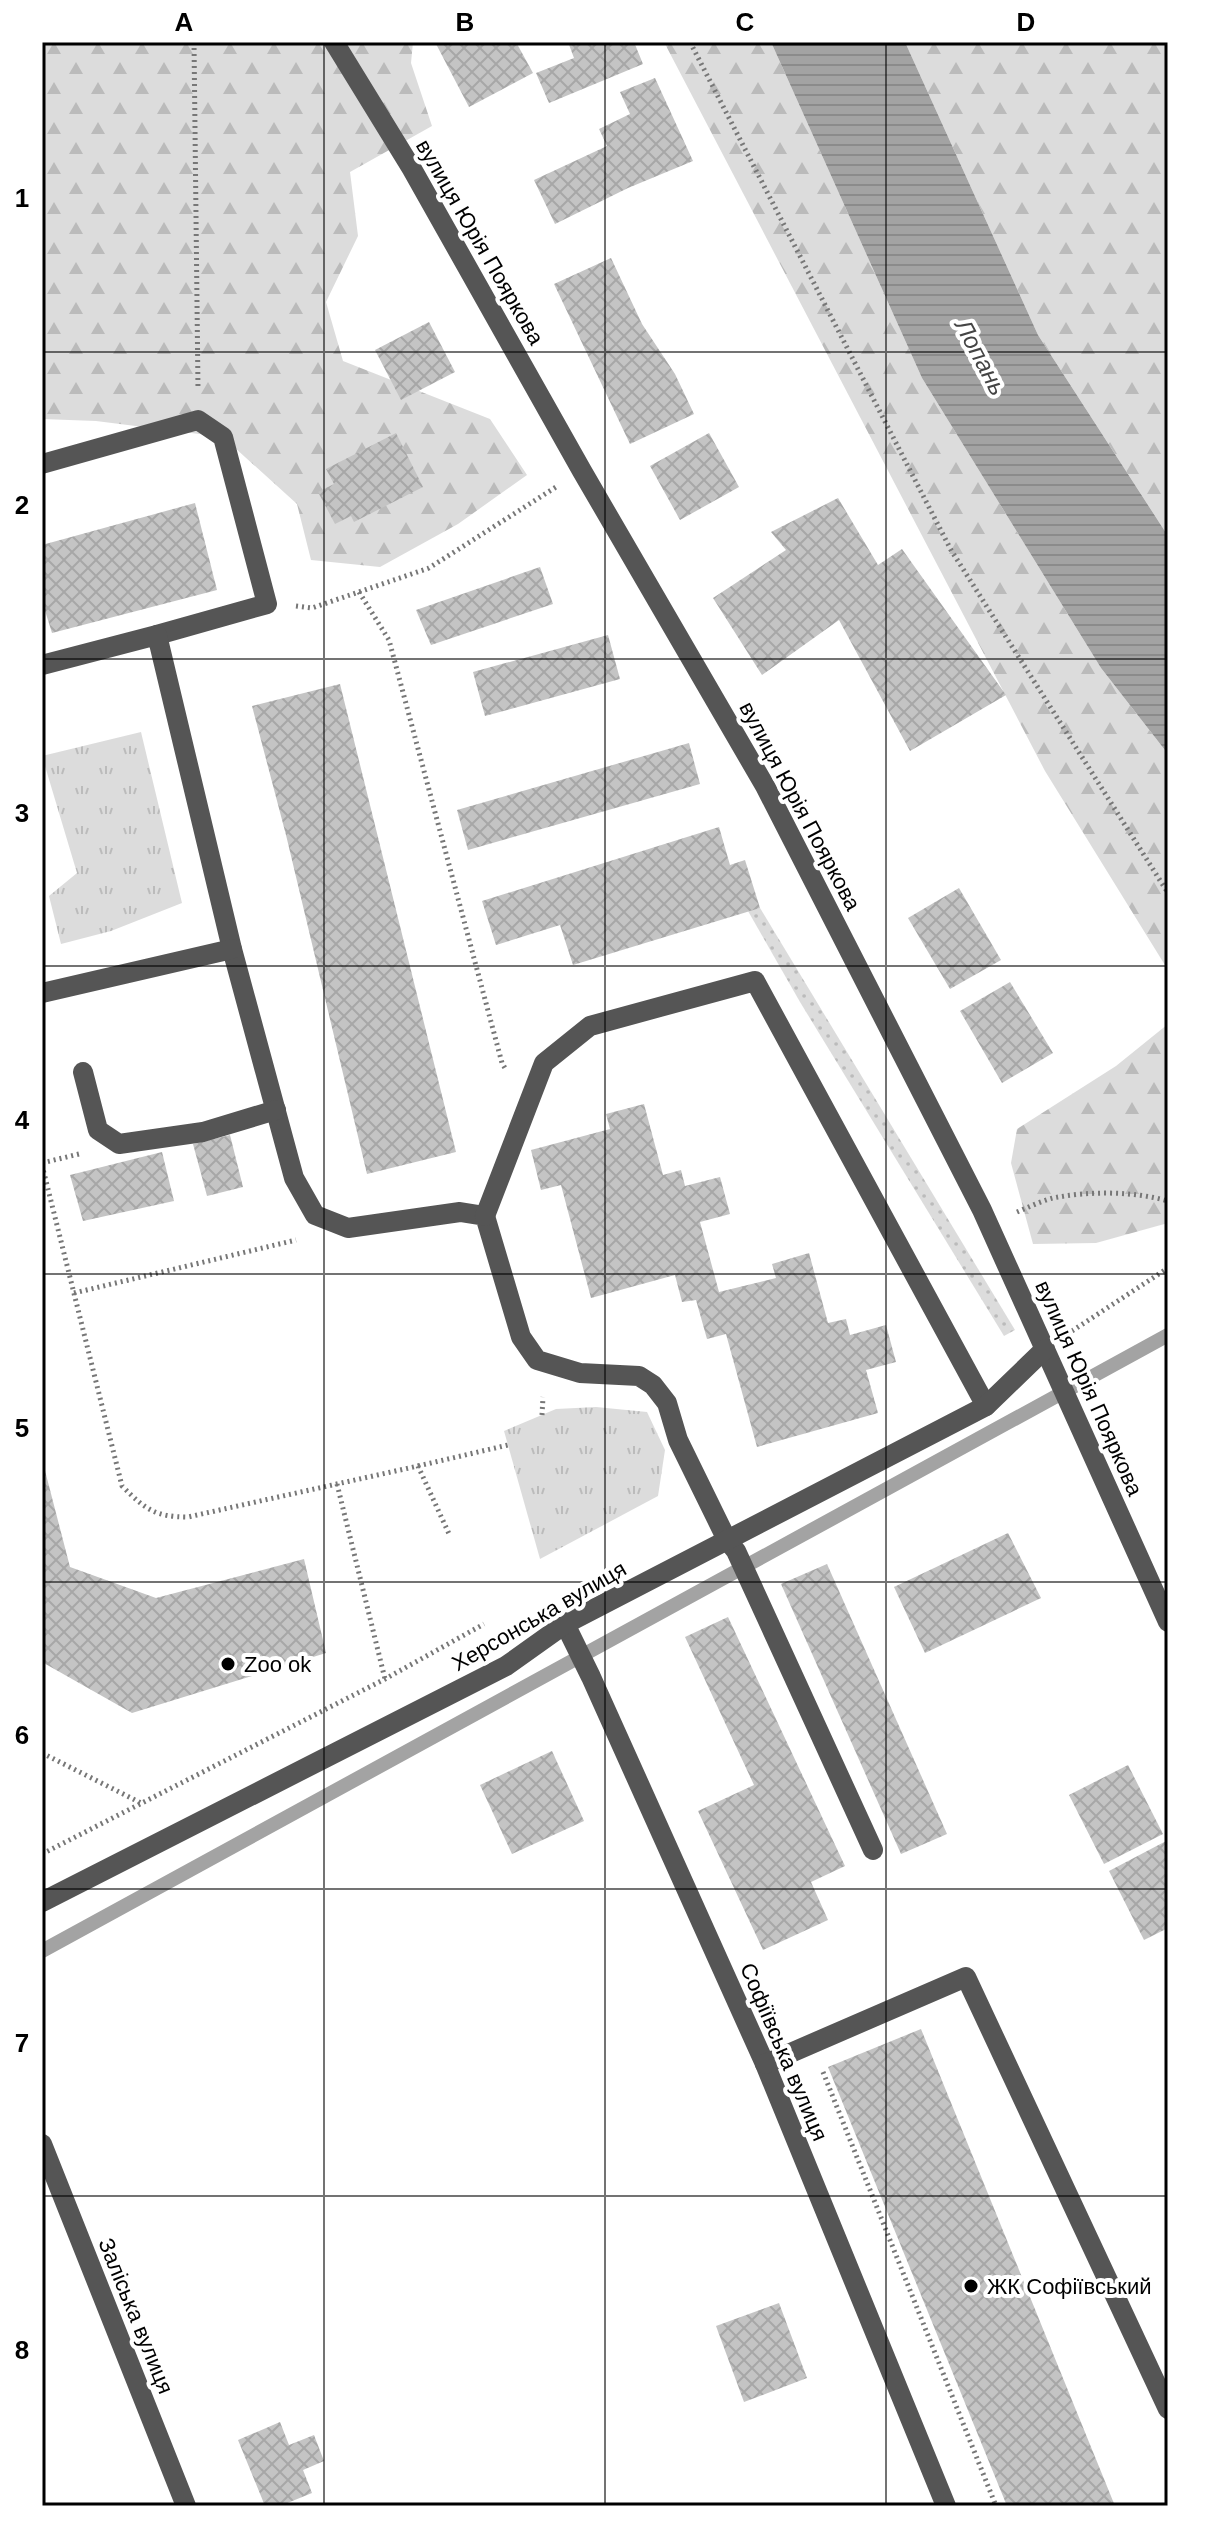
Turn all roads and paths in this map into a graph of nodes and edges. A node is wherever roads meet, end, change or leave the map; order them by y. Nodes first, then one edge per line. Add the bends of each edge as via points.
1 (194, 42) edge
2 (334, 42) edge
3 (690, 42) edge
4 (198, 420) junction
5 (42, 464) edge
6 (582, 471) junction
7 (359, 592) junction
8 (267, 604) junction
9 (157, 635) junction
10 (42, 665) edge
11 (1168, 893) edge
12 (232, 949) junction
13 (42, 993) edge
14 (83, 1072) dead end
15 (526, 1108) junction
16 (276, 1110) junction
17 (42, 1165) edge
18 (1168, 1201) edge
19 (982, 1210) junction
20 (485, 1216) junction
21 (348, 1228) junction
22 (1168, 1268) edge
23 (74, 1293) junction
24 (1050, 1357) junction
25 (986, 1406) junction
26 (508, 1445) dead end
27 (418, 1466) junction
28 (337, 1484) junction
29 (450, 1536) dead end
30 (732, 1546) junction
31 (1168, 1622) edge
32 (484, 1624) dead end
33 (568, 1630) junction
34 (385, 1679) junction
35 (42, 1753) edge
36 (142, 1803) junction
37 (873, 1850) dead end
38 (42, 1854) edge
39 (42, 1902) edge
40 (812, 2044) junction
41 (765, 2064) junction
42 (42, 2144) edge
43 (1168, 2409) edge
44 (186, 2506) edge
45 (946, 2506) edge
46 (996, 2506) edge

1 - 4 path
2 - 6 street, вулиця Юрія Пояркова
3 - 11 path via 951,550
4 - 5 street
4 - 8 street via 223,437
6 - 7 path via 429,568
6 - 19 street, вулиця Юрія Пояркова via 765,786
7 - 8 path via 312,608
7 - 15 path via 389,640 502,1063
8 - 9 street
9 - 10 street
9 - 12 street
12 - 13 street
12 - 16 street
14 - 16 street via 98,1130 119,1144 203,1132
15 - 20 street
15 - 25 street via 544,1063 590,1026 755,981
16 - 21 street via 294,1178 315,1215
17 - 23 path
18 - 19 path via 1146,1195 1081,1194 1050,1199 1007,1216
19 - 24 street, вулиця Юрія Пояркова
20 - 21 street via 460,1212
20 - 30 street via 521,1337 537,1360 580,1373 639,1376 653,1385 667,1403 678,1440
21 - 23 path
22 - 24 path
23 - 28 path via 122,1486 142,1506 167,1517 188,1517
24 - 25 street, Херсонська вулиця
24 - 31 street, вулиця Юрія Пояркова
25 - 30 street, Херсонська вулиця
26 - 27 path
27 - 28 path
27 - 29 path
28 - 34 path
30 - 33 street, Херсонська вулиця
30 - 37 street
32 - 34 path
33 - 39 street, Херсонська вулиця
33 - 41 street, Софіївська вулиця
34 - 36 path
35 - 36 path
36 - 38 path
40 - 41 street
40 - 43 street via 966,1977
40 - 46 path
41 - 45 street, Софіївська вулиця
42 - 44 street, Заліська вулиця

